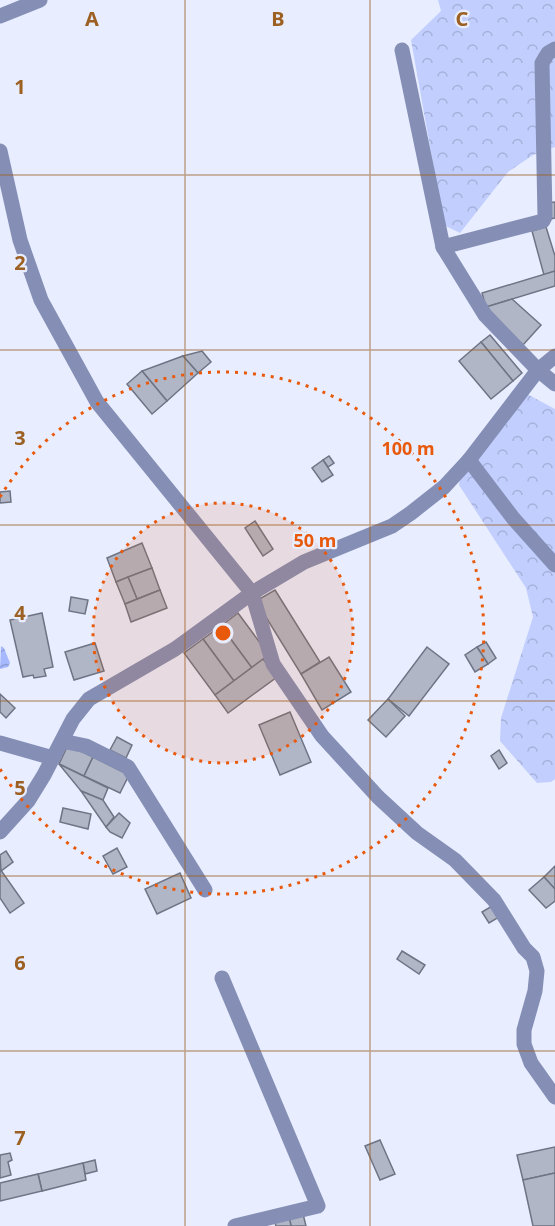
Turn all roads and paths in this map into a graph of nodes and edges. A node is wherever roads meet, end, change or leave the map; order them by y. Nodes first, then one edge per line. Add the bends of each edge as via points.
1 (40, 0) edge
2 (0, 16) edge
3 (555, 49) edge
4 (402, 50) dead end
5 (0, 151) edge
6 (443, 247) junction
7 (555, 356) edge
8 (538, 370) junction
9 (555, 384) edge
10 (469, 460) junction
11 (555, 565) edge
12 (252, 593) junction
13 (62, 741) junction
14 (0, 743) edge
15 (53, 758) junction
16 (0, 832) edge
17 (205, 890) dead end
18 (222, 978) dead end
19 (555, 1096) edge
20 (235, 1226) edge

1 - 2 street
3 - 6 street via 542,63 543,221
4 - 6 street
5 - 12 street via 24,250 41,300 97,402
6 - 8 street via 485,315
7 - 8 street
8 - 9 street
8 - 10 street
10 - 11 street
10 - 12 street via 444,487 392,526 304,562
12 - 13 street via 175,649 89,699
12 - 19 street via 273,664 322,736 378,797 417,833 455,860 494,900 533,957 537,971 535,991 524,1044 531,1063
13 - 15 street
13 - 17 street via 87,746 128,767
14 - 15 street
15 - 16 street via 28,801
18 - 20 street via 318,1206

